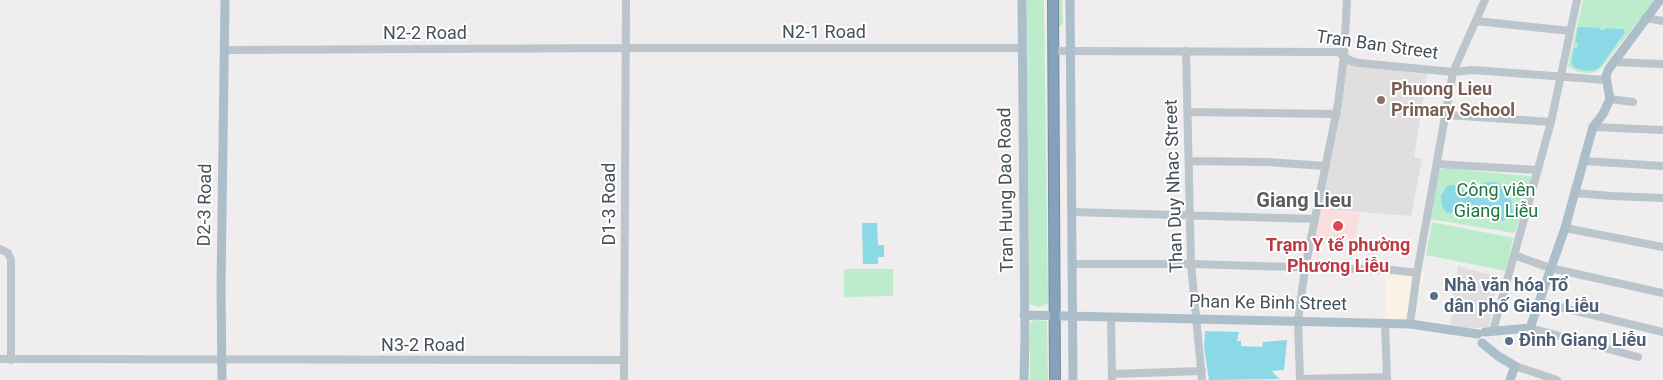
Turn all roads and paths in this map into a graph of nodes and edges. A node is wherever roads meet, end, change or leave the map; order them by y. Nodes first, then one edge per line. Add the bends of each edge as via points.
1 (225, 0) edge
2 (626, 0) edge
3 (1022, 0) edge
4 (1053, 0) edge
5 (1070, 0) edge
6 (1347, 0) edge
7 (1484, 0) edge
8 (1577, 0) edge
9 (1660, 0) edge
10 (1645, 18) junction
11 (1476, 21) junction
12 (1663, 21) edge
13 (1570, 31) junction
14 (626, 48) junction
15 (1021, 48) junction
16 (225, 50) junction
17 (1053, 51) junction
18 (1070, 51) junction
19 (1186, 51) junction
20 (1344, 55) junction
21 (1613, 62) junction
22 (1663, 64) edge
23 (1453, 72) junction
24 (1561, 77) junction
25 (1606, 80) junction
26 (1610, 99) junction
27 (1633, 102) dead end
28 (1188, 112) junction
29 (1336, 114) junction
30 (1447, 115) junction
31 (1551, 122) junction
32 (1593, 127) junction
33 (1663, 130) edge
34 (1190, 161) junction
35 (1584, 161) junction
36 (1437, 164) junction
37 (1326, 166) junction
38 (1663, 166) edge
39 (1538, 170) junction
40 (1574, 193) junction
41 (1663, 198) edge
42 (1072, 212) junction
43 (1190, 214) junction
44 (1315, 218) junction
45 (1565, 228) junction
46 (1663, 246) edge
47 (0, 249) edge
48 (1514, 255) junction
49 (1073, 264) junction
50 (1191, 264) junction
51 (1304, 268) junction
52 (1550, 268) junction
53 (1417, 273) junction
54 (1663, 293) edge
55 (1539, 302) junction
56 (1024, 315) junction
57 (1056, 315) junction
58 (1074, 317) junction
59 (1111, 317) junction
60 (1196, 319) junction
61 (1298, 321) junction
62 (1385, 324) junction
63 (1410, 324) junction
64 (1530, 328) junction
65 (1663, 332) edge
66 (1485, 335) junction
67 (1638, 357) dead end
68 (0, 359) edge
69 (11, 360) junction
70 (223, 360) junction
71 (624, 360) junction
72 (1515, 366) junction
73 (1202, 371) junction
74 (1112, 377) edge
75 (1387, 379) edge
76 (222, 380) edge
77 (624, 380) edge
78 (1024, 380) edge
79 (1055, 380) edge
80 (1074, 380) edge
81 (1202, 380) edge
82 (1300, 380) edge
83 (1510, 380) edge
84 (1557, 380) edge

1 - 16 main road, D2-3 Road
2 - 14 street, D1-3 Road
3 - 15 main road, Tran Hung Dao Road
4 - 17 highway
5 - 18 main road
6 - 20 street
7 - 11 street
8 - 13 street
9 - 10 main road
10 - 12 street
10 - 21 main road
11 - 13 street
11 - 23 street
13 - 24 street
14 - 15 street, N2-1 Road
14 - 16 street, N2-2 Road
14 - 71 street, D1-3 Road
15 - 56 main road, Tran Hung Dao Road
16 - 70 main road, D2-3 Road
17 - 18 street, Tran Ban Street
17 - 57 highway
18 - 19 street, Tran Ban Street
18 - 42 main road
19 - 20 street, Tran Ban Street via 1331,52
19 - 28 street, Than Duy Nhac Street
20 - 23 street, Tran Ban Street via 1351,61
20 - 29 street
21 - 22 street
21 - 25 main road via 1606,73
23 - 24 street, Tran Ban Street via 1473,70
23 - 30 street
24 - 25 street, Tran Ban Street
24 - 31 street
25 - 26 main road
26 - 27 street
26 - 32 main road
28 - 29 street
28 - 34 street, Than Duy Nhac Street
29 - 37 street
30 - 31 street
30 - 36 street
31 - 39 street
32 - 33 street
32 - 35 main road
34 - 37 street
34 - 43 street, Than Duy Nhac Street
35 - 38 street
35 - 40 main road
36 - 39 street
36 - 53 street
37 - 44 street
39 - 48 street
40 - 41 street
40 - 45 main road
42 - 43 street
42 - 49 main road
43 - 44 street
43 - 50 street, Than Duy Nhac Street
44 - 51 street
45 - 46 street
45 - 52 main road
47 - 69 street via 8,253 11,260
48 - 52 street
48 - 66 street
49 - 50 street
49 - 58 main road
50 - 51 street
50 - 60 street, Than Duy Nhac Street
51 - 53 street
51 - 61 street
52 - 54 street
52 - 55 main road
53 - 63 street
55 - 64 main road
55 - 65 street
56 - 57 main road, Phan Ke Binh Street
56 - 78 main road, Tran Hung Dao Road
57 - 58 main road, Phan Ke Binh Street
57 - 79 highway
58 - 59 main road, Phan Ke Binh Street
58 - 80 main road
59 - 60 main road, Phan Ke Binh Street
59 - 74 street
60 - 61 main road, Phan Ke Binh Street
60 - 73 street, Than Duy Nhac Street
61 - 62 main road, Phan Ke Binh Street
61 - 82 street
62 - 63 main road, Phan Ke Binh Street
62 - 75 street
63 - 66 main road, Phan Ke Binh Street
64 - 66 main road, Phan Ke Binh Street
64 - 67 street
66 - 72 main road via 1498,356
68 - 69 street, N3-2 Road
69 - 70 street, N3-2 Road
70 - 71 street, N3-2 Road
70 - 76 main road, D2-3 Road
71 - 77 street, D1-3 Road
72 - 83 main road
72 - 84 street
73 - 74 street
73 - 81 street, Than Duy Nhac Street
75 - 82 street

